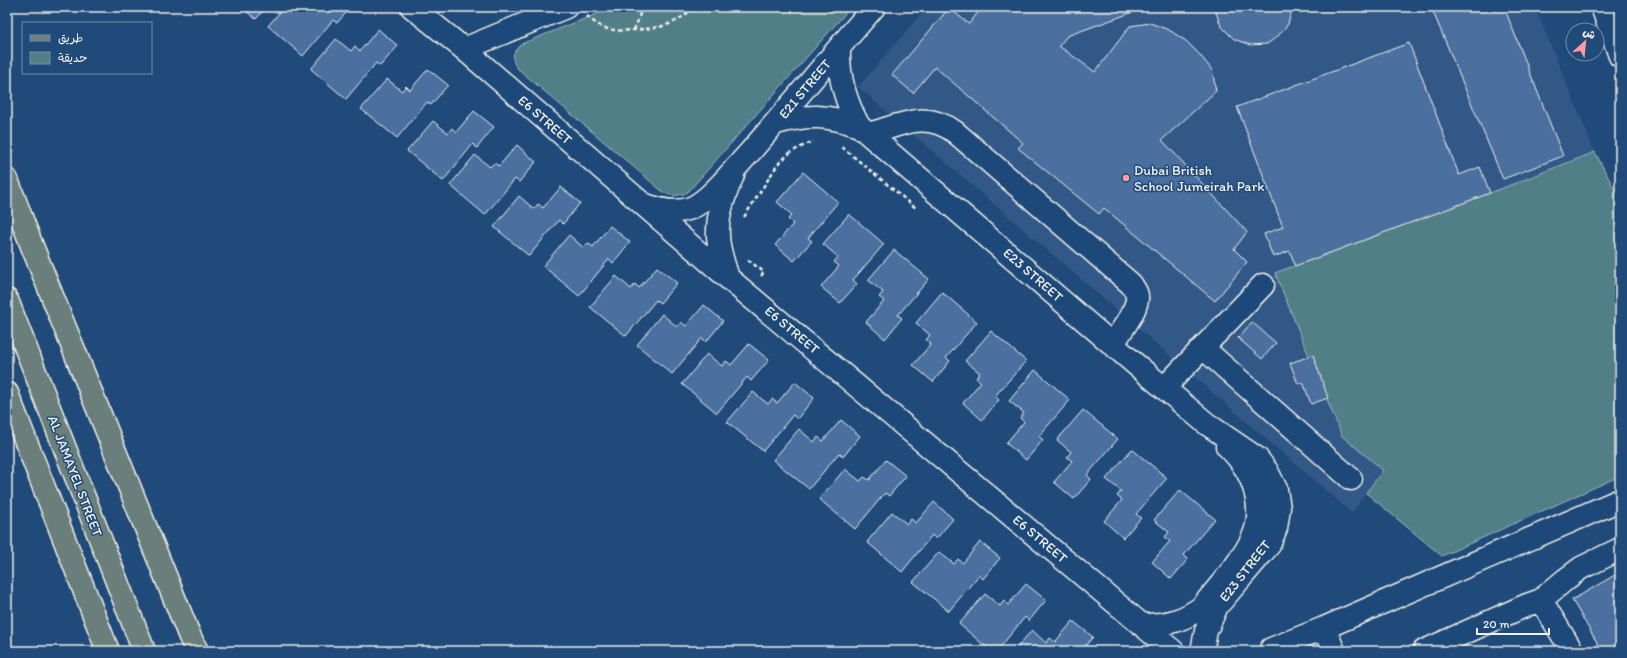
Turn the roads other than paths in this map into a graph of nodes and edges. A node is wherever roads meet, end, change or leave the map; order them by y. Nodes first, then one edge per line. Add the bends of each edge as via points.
1 (412, 7) edge
2 (874, 7) edge
3 (1602, 7) edge
4 (575, 9) edge
5 (839, 48) junction
6 (464, 49) junction
7 (1620, 56) edge
8 (776, 123) junction
9 (864, 130) junction
10 (734, 170) junction
11 (7, 180) edge
12 (642, 204) junction
13 (728, 278) junction
14 (1263, 286) dead end
15 (7, 300) edge
16 (1208, 342) junction
17 (1113, 344) junction
18 (1164, 388) junction
19 (7, 393) edge
20 (1207, 424) junction
21 (1356, 474) dead end
22 (1620, 500) edge
23 (1620, 549) edge
24 (1541, 600) junction
25 (1204, 606) junction
26 (1144, 625) junction
27 (1324, 628) junction
28 (1204, 641) edge
29 (196, 646) edge
30 (1271, 648) dead end
31 (108, 651) edge
32 (144, 651) edge
33 (1175, 651) edge
34 (1190, 651) edge
35 (1334, 651) edge
36 (1424, 651) edge
37 (1572, 651) edge

1 - 6 street, E6 STREET
2 - 5 street, E21 STREET
3 - 7 street
4 - 6 street
5 - 8 street, E21 STREET
5 - 9 street, E23 STREET via 838,66 845,98
6 - 12 street, E6 STREET
8 - 9 street, E23 STREET via 793,118 827,117
8 - 10 street, E21 STREET
9 - 17 street, E23 STREET
9 - 17 street via 922,120 934,121 945,125 966,142 1136,290 1134,309
10 - 12 street, E21 STREET via 706,198 690,209 672,211
10 - 13 street, E21 STREET via 719,214 718,235
11 - 29 main road
12 - 13 street, E6 STREET
13 - 26 street, E6 STREET
14 - 16 street
15 - 32 main road, AL JAMAYEL STREET
16 - 18 street
16 - 21 street
17 - 18 street, E23 STREET
18 - 20 street, E23 STREET
19 - 31 main road
20 - 25 street, E23 STREET via 1249,474 1256,494 1258,515 1254,536 1244,553
20 - 28 street, E23 STREET via 1247,451 1267,471 1276,489 1279,508 1276,528 1269,545 1217,606
22 - 27 street
23 - 24 street via 1581,568
24 - 36 street
24 - 37 street
25 - 26 street, E23 STREET via 1177,621
25 - 33 street via 1191,621
26 - 33 street, E6 STREET
27 - 30 street
27 - 35 street
28 - 34 street, E23 STREET

